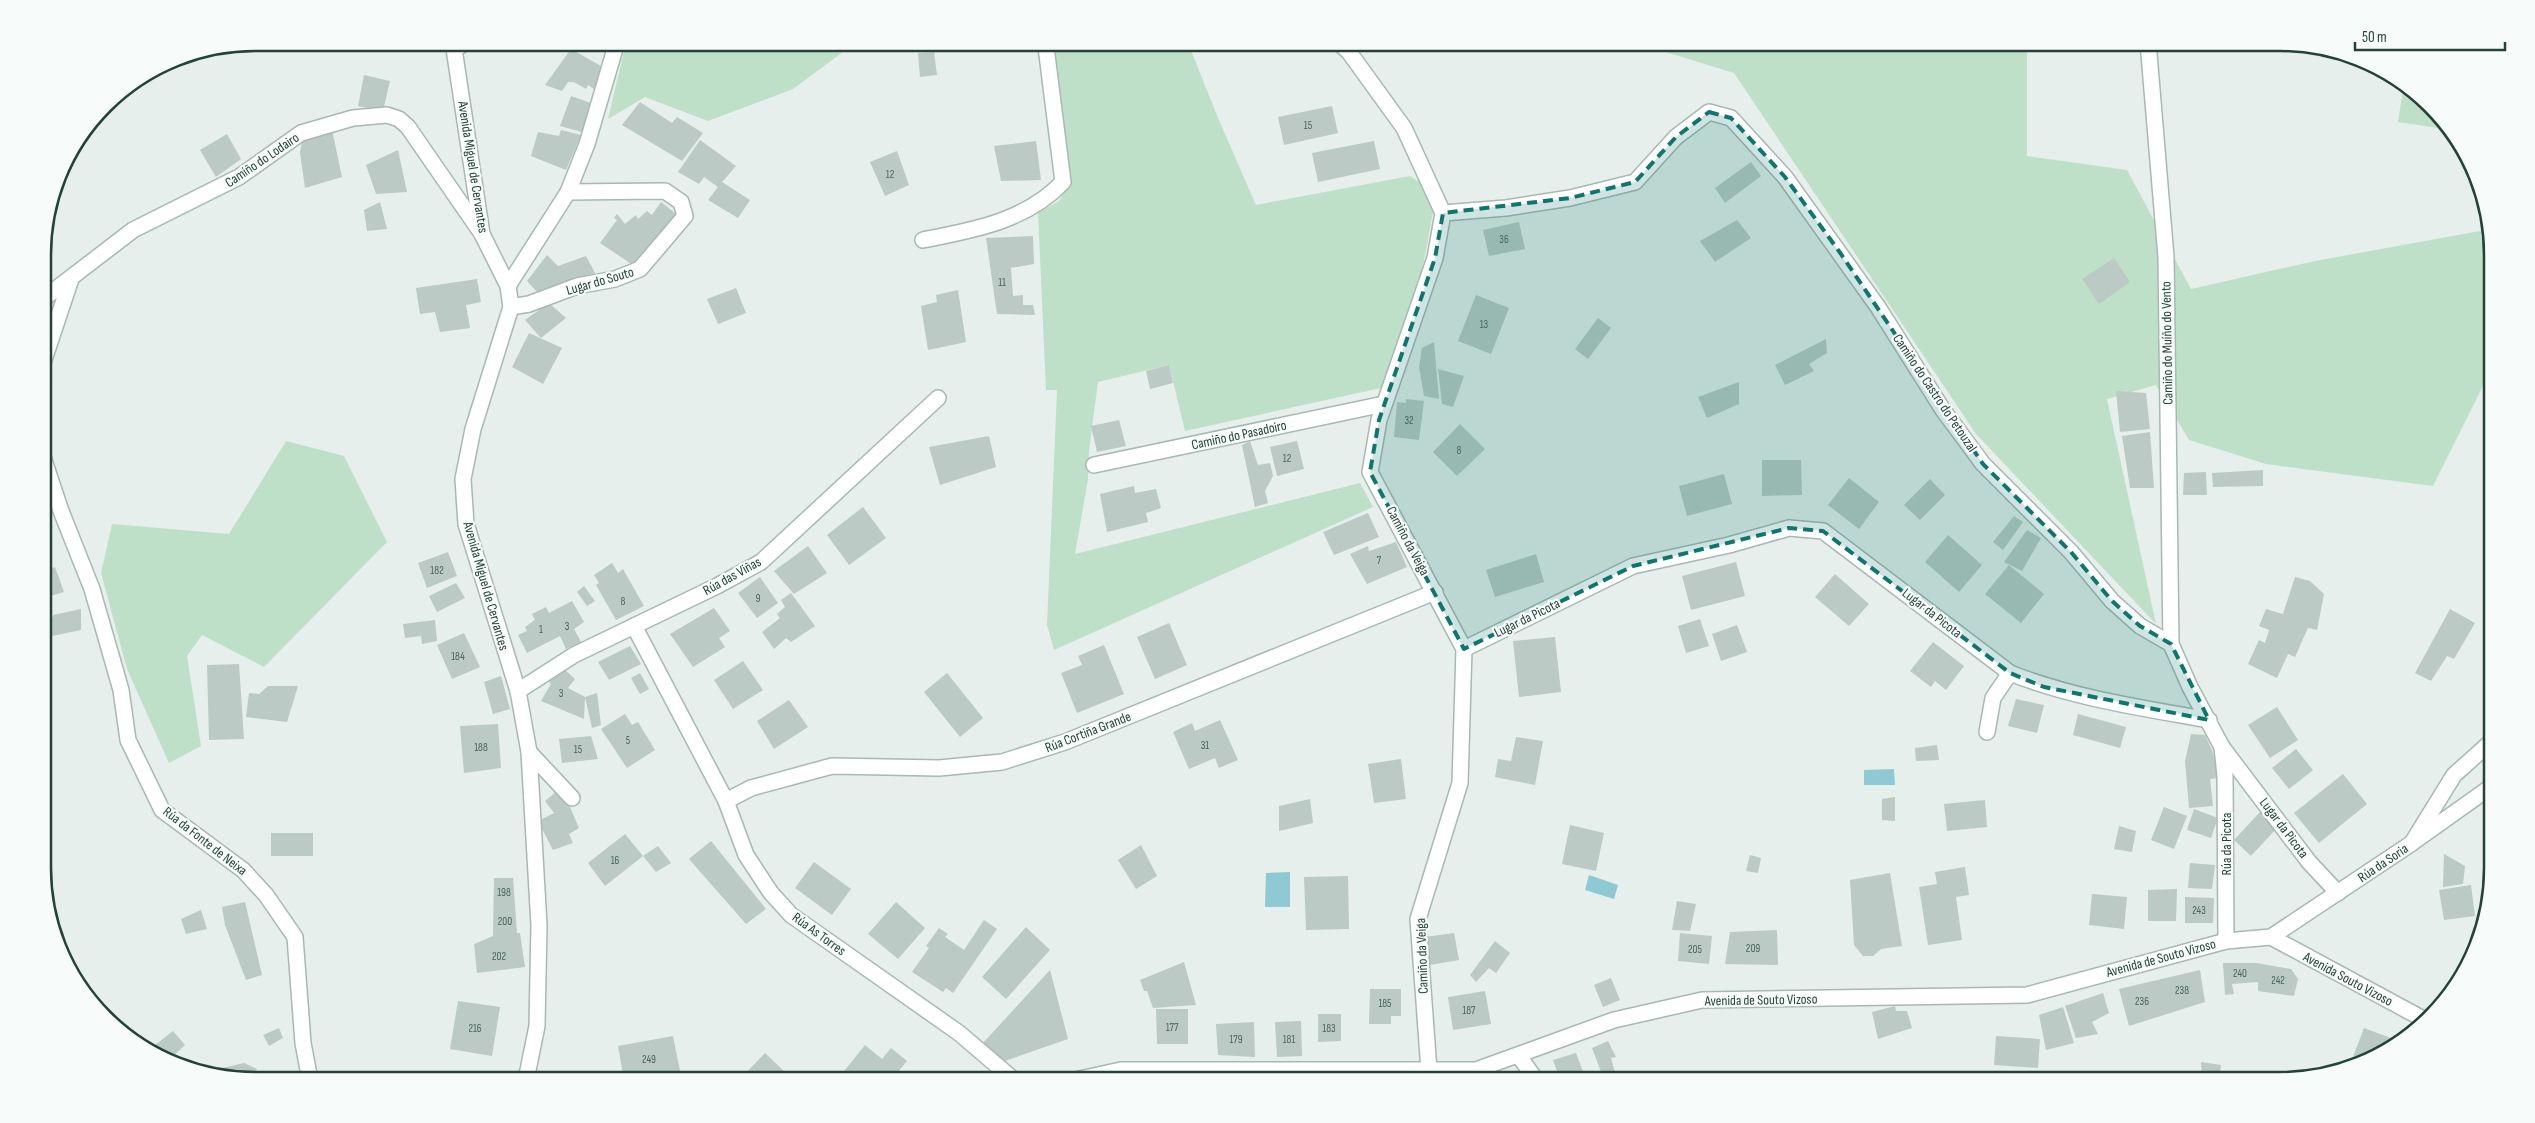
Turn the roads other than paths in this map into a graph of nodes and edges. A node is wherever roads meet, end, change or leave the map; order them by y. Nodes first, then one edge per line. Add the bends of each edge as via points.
1 (459, 51) edge
2 (614, 51) edge
3 (1047, 51) edge
4 (1348, 51) edge
5 (2149, 51) edge
6 (568, 192) junction
7 (1443, 212) junction
8 (482, 234) junction
9 (924, 240) dead end
10 (71, 278) junction
11 (508, 286) junction
12 (51, 293) edge
13 (511, 307) junction
14 (51, 339) edge
15 (938, 398) dead end
16 (1384, 404) junction
17 (1094, 465) dead end
18 (51, 480) edge
19 (1435, 592) junction
20 (634, 626) junction
21 (2171, 644) junction
22 (1464, 649) junction
23 (2010, 673) junction
24 (518, 691) junction
25 (2209, 720) junction
26 (1987, 732) dead end
27 (2222, 747) junction
28 (2484, 748) edge
29 (529, 752) junction
30 (2484, 792) edge
31 (572, 798) dead end
32 (726, 802) junction
33 (2412, 843) junction
34 (2338, 893) junction
35 (2271, 937) junction
36 (2226, 941) junction
37 (2419, 1016) edge
38 (1519, 1056) junction
39 (309, 1072) edge
40 (528, 1072) edge
41 (1005, 1072) edge
42 (1112, 1072) edge
43 (1243, 1072) edge
44 (1427, 1072) edge
45 (1456, 1072) edge
46 (1530, 1072) edge

1 - 8 street, Avenida Miguel de Cervantes
2 - 6 street via 587,144
3 - 9 street via 1063,182 1050,196 1021,214 978,230
4 - 7 street via 1404,128
5 - 21 street, Camiño do Muíño do Vento via 2166,257
6 - 11 street
6 - 13 street, Lugar do Souto via 665,191 681,202 685,216 640,269
7 - 16 street, Camiño da Veiga via 1435,258
7 - 21 street, Camiño do Castro do Petouzal via 1506,208 1570,198 1634,182 1676,137 1709,112 1732,118 1785,177 1836,247 1943,410 1984,464 2071,552 2112,601 2140,626
8 - 10 street, Camiño do Lodairo via 408,126 387,116 353,118 301,132 239,177 133,230
8 - 11 street, Avenida Miguel de Cervantes
10 - 12 street, Camiño do Lodairo
10 - 14 street
11 - 13 street, Avenida Miguel de Cervantes
13 - 24 street, Avenida Miguel de Cervantes via 473,429 463,480 466,524
15 - 20 street, Rúa das Viñas via 761,562
16 - 17 street, Camiño do Pasadoiro
16 - 19 street, Camiño da Veiga via 1370,472
18 - 39 street, Rúa da Fonte de Neixa via 92,589 121,690 128,740 162,810 244,870 295,937 303,1042
19 - 22 street, Camiño da Veiga
19 - 32 street, Rúa Cortiña Grande via 1065,742 1002,762 939,768 832,766 751,788
20 - 24 street, Rúa das Viñas via 574,655
20 - 32 street, Rúa As Torres
21 - 25 street
22 - 23 street, Lugar da Picota via 1633,566 1730,545 1789,528 1823,531
22 - 44 street, Camiño da Veiga via 1460,783 1418,919
23 - 25 street, Lugar da Picota via 2044,687
23 - 26 street via 1993,698
24 - 29 street, Avenida Miguel de Cervantes
25 - 27 street, Lugar da Picota
27 - 34 street, Lugar da Picota via 2310,862
27 - 36 street, Rúa da Picota via 2226,776
28 - 33 street via 2454,775
29 - 31 street
29 - 40 street, Avenida Miguel de Cervantes via 538,925 537,1026
30 - 33 street, Rúa da Soria
32 - 41 street, Rúa As Torres via 746,855 771,894 791,915 959,1033
33 - 34 street, Rúa da Soria
34 - 35 street, Rúa da Soria
35 - 36 street, Avenida de Souto Vizoso
35 - 37 street, Avenida Souto Vizoso
36 - 38 street, Avenida de Souto Vizoso via 2027,995 1702,1000 1614,1020
38 - 45 street, Avenida de Souto Vizoso via 1476,1070
38 - 46 street
42 - 43 street, Avenida de Souto Vizoso

